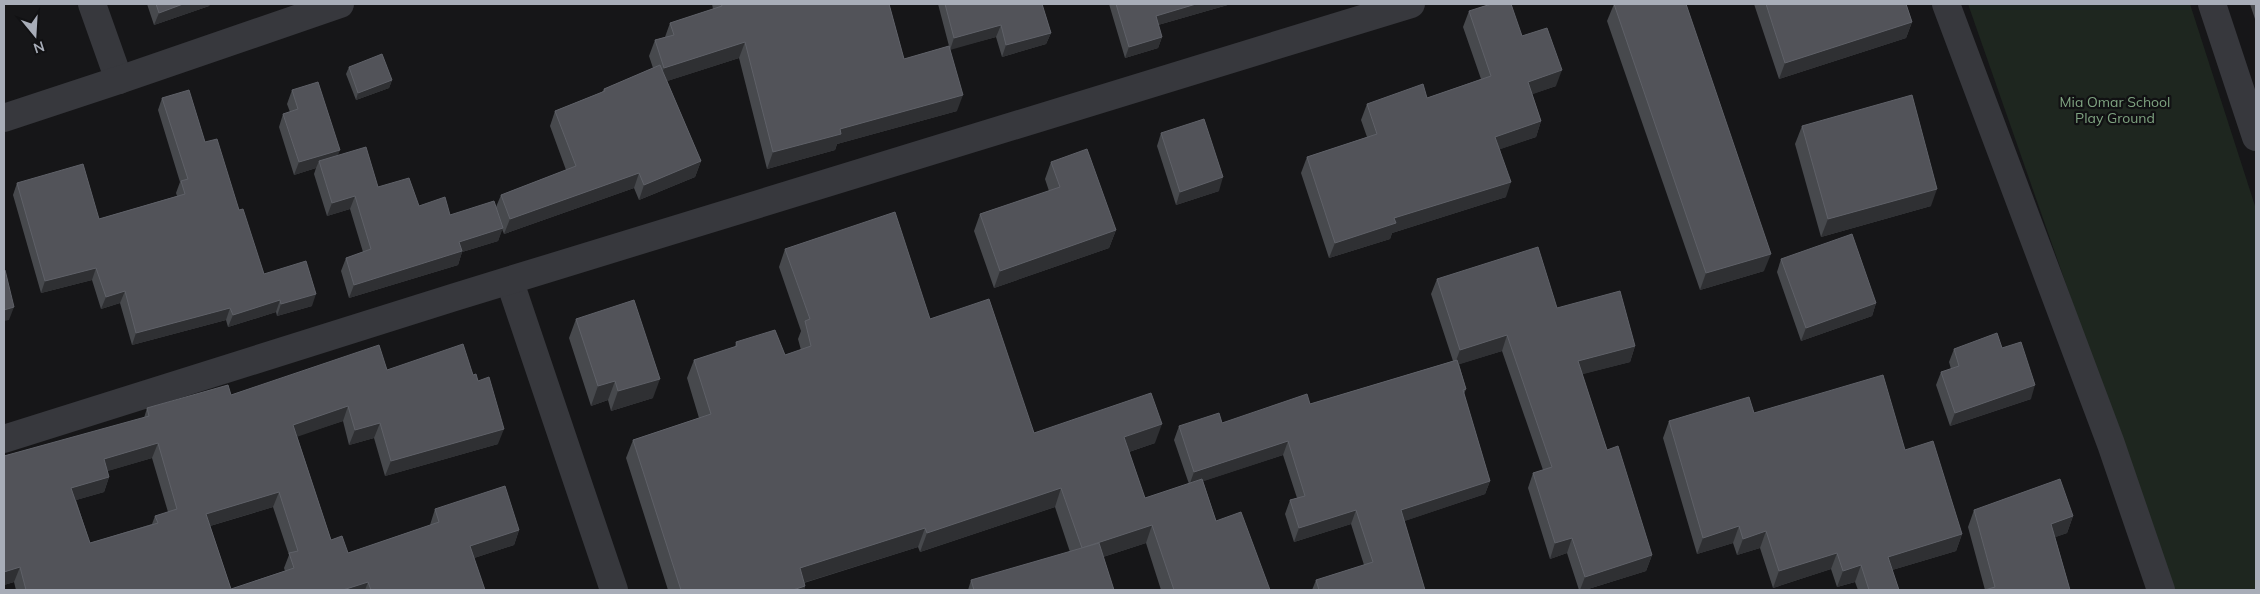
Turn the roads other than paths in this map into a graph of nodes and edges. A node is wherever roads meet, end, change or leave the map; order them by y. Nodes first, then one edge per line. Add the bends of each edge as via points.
1 (92, 4) edge
2 (340, 4) edge
3 (1411, 4) edge
4 (1946, 4) edge
5 (2212, 4) edge
6 (119, 80) junction
7 (4, 118) edge
8 (2256, 137) edge
9 (510, 282) junction
10 (4, 438) edge
11 (614, 590) edge
12 (2161, 590) edge

1 - 6 street
2 - 6 street
3 - 9 street
4 - 12 street via 2111,444
5 - 8 street
6 - 7 street
9 - 10 street
9 - 11 street

